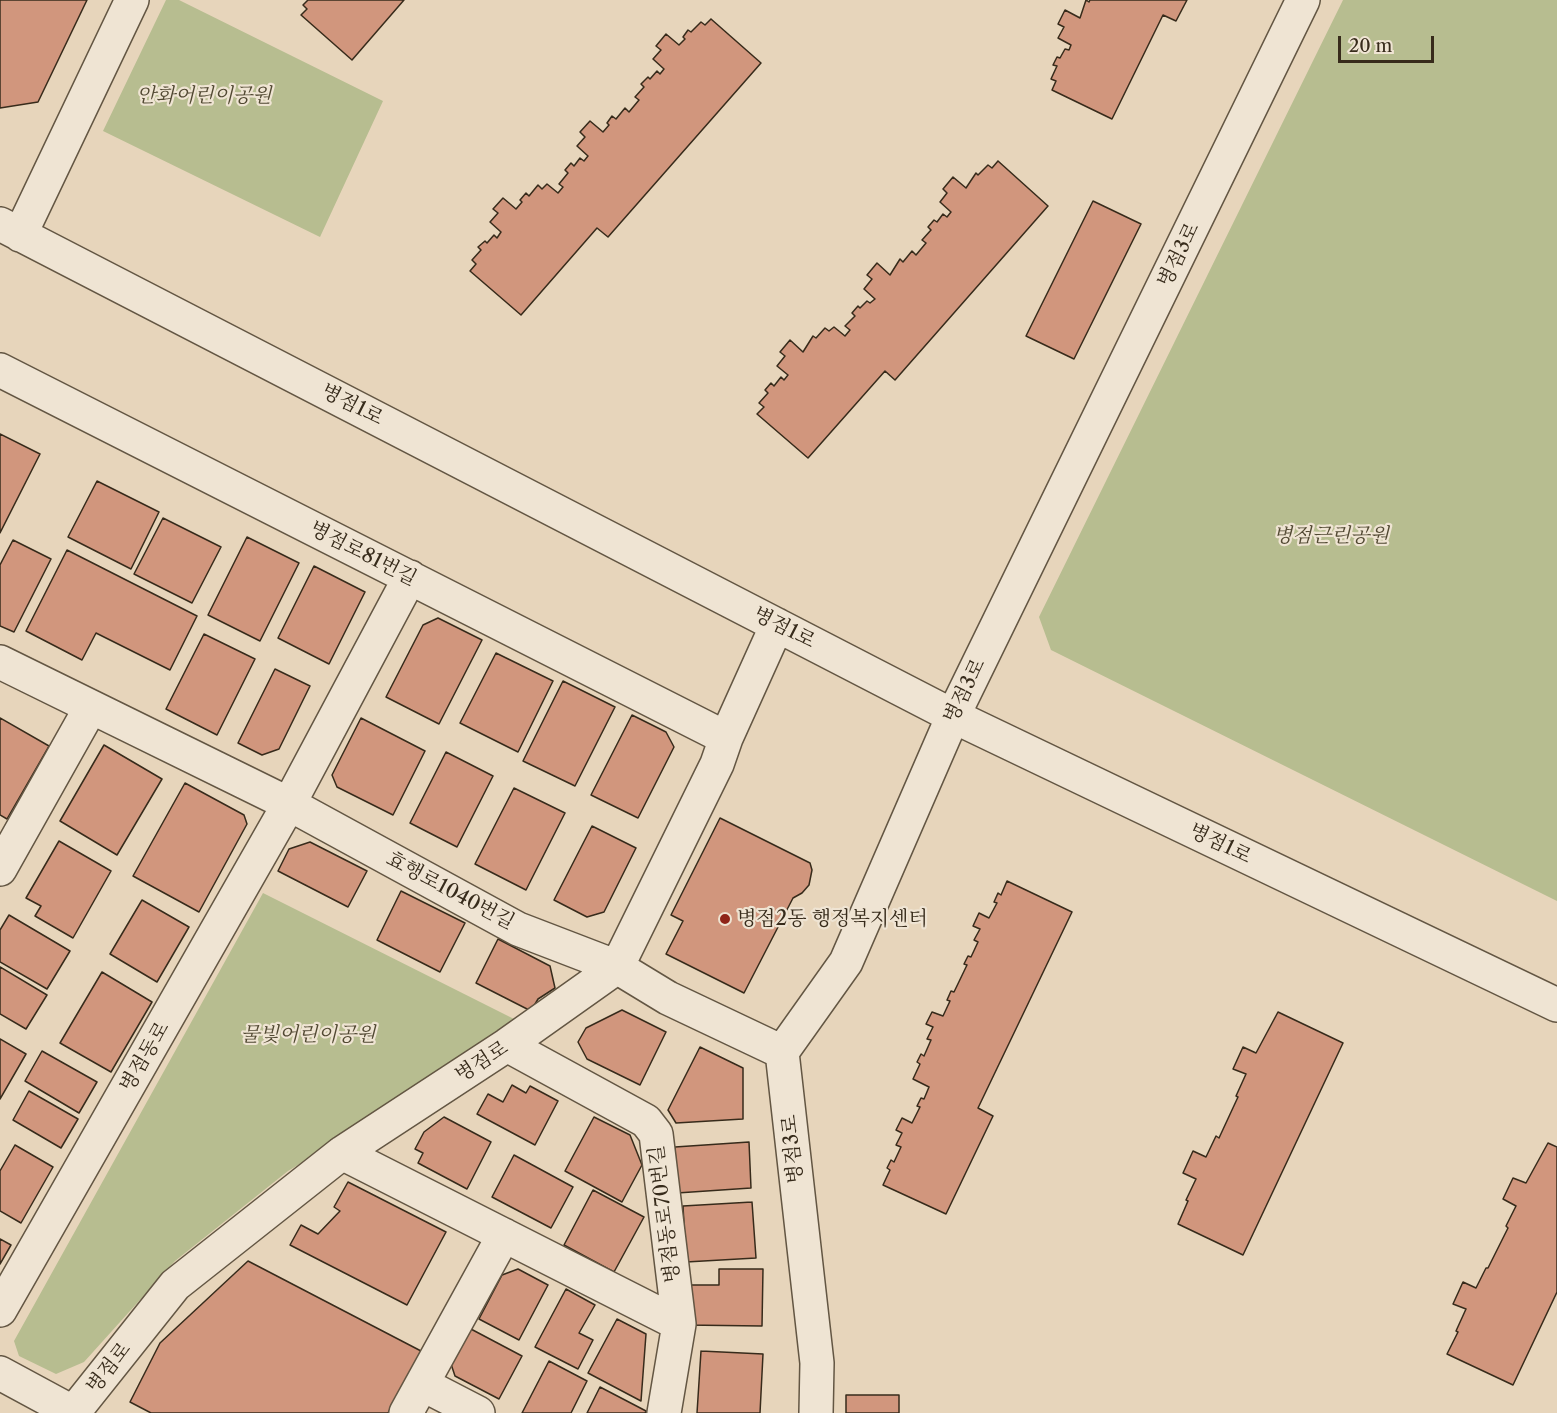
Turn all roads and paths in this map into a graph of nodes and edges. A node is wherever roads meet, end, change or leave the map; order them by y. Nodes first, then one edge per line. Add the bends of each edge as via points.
1 (132, 0) edge
2 (1304, 0) edge
3 (10, 229) edge
4 (0, 370) edge
5 (410, 577) junction
6 (777, 625) junction
7 (0, 662) edge
8 (91, 707) junction
9 (953, 716) junction
10 (726, 738) junction
11 (289, 804) junction
12 (0, 869) edge
13 (617, 967) junction
14 (1557, 1005) edge
15 (507, 1045) junction
16 (782, 1052) junction
17 (342, 1153) junction
18 (504, 1235) junction
19 (0, 1310) edge
20 (679, 1323) junction
21 (0, 1373) edge
22 (422, 1384) junction
23 (74, 1413) edge
24 (406, 1413) edge
25 (478, 1413) edge
26 (664, 1413) edge
27 (816, 1413) edge

1 - 3 street, 병점1로
2 - 9 street, 병점3로
3 - 6 street, 병점1로
4 - 5 street, 병점로81번길
5 - 10 street, 병점로81번길
5 - 11 street
6 - 9 street, 병점1로
6 - 10 street, 병점로
7 - 8 street, 효행로1040번길
8 - 11 street, 효행로1040번길
8 - 12 street
9 - 14 street, 병점1로
9 - 16 street, 병점3로 via 846,962
10 - 13 street, 병점로 via 717,764
11 - 13 street, 효행로1040번길 via 518,929
11 - 19 street, 병점동로
13 - 15 street, 병점로
13 - 16 street, 효행로1040번길 via 668,998
15 - 17 street, 병점로
15 - 20 street, 병점동로70번길 via 646,1122 656,1134
16 - 27 street, 병점3로 via 817,1363
17 - 18 street, 병점동로70번길
17 - 23 street, 병점로 via 175,1285
18 - 20 street, 병점동로70번길
18 - 22 street
20 - 26 street, 병점동로70번길
21 - 23 street
22 - 24 street
22 - 25 street

